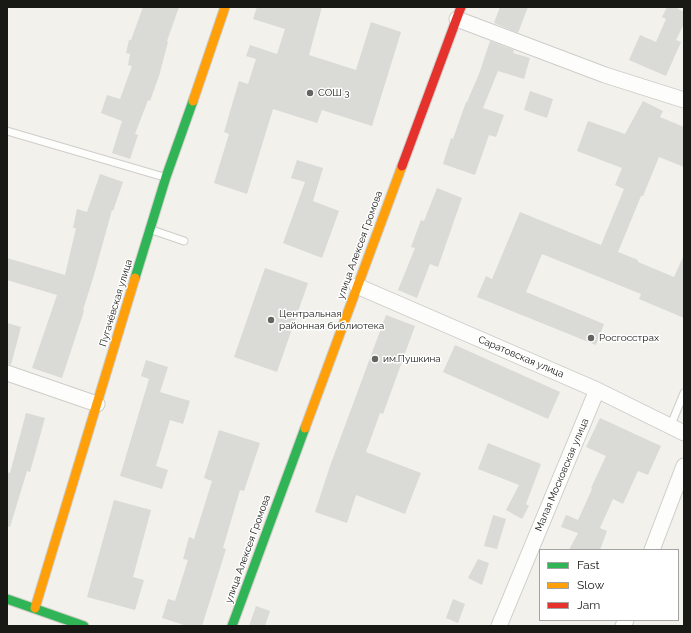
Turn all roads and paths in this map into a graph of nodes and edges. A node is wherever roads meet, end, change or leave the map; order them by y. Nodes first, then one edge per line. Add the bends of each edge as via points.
1 (225, 7) edge
2 (459, 13) edge
3 (684, 100) edge
4 (7, 132) edge
5 (166, 177) junction
6 (150, 229) junction
7 (184, 241) dead end
8 (357, 286) junction
9 (7, 373) edge
10 (597, 390) junction
11 (684, 393) edge
12 (97, 404) junction
13 (670, 427) junction
14 (684, 433) edge
15 (684, 466) edge
16 (652, 549) edge
17 (7, 599) edge
18 (35, 608) junction
19 (84, 626) edge
20 (232, 626) edge
21 (499, 626) edge

1 - 5 street, Пугачёвская улица
2 - 3 street via 605,75
2 - 8 street, улица Алексея Громова
4 - 5 lane
5 - 6 street, Пугачёвская улица
6 - 7 lane
6 - 12 street, Пугачёвская улица
8 - 10 street, Саратовская улица
8 - 20 street, улица Алексея Громова
9 - 12 street
10 - 13 street, Саратовская улица
10 - 21 street, Малая Московская улица
11 - 13 lane
12 - 18 street, Пугачёвская улица
13 - 14 street, Саратовская улица
15 - 16 street
17 - 18 street
18 - 19 street

